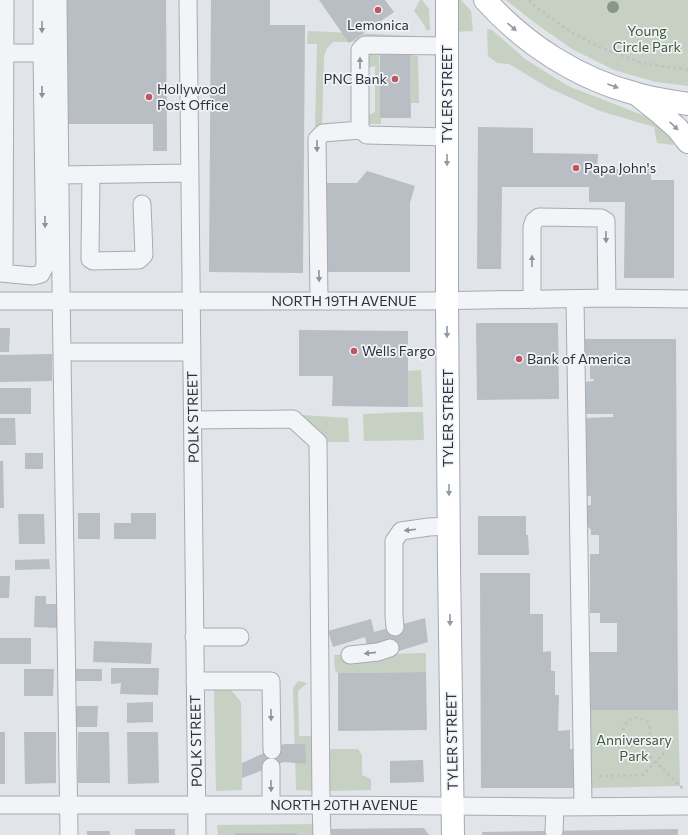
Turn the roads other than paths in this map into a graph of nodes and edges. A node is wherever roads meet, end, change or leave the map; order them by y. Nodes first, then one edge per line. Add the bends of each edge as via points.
1 (5, 0) edge
2 (42, 0) edge
3 (58, 0) edge
4 (188, 0) edge
5 (447, 0) edge
6 (484, 0) edge
7 (447, 46) junction
8 (3, 53) edge
9 (42, 53) junction
10 (635, 94) junction
11 (688, 104) edge
12 (360, 130) junction
13 (447, 137) junction
14 (688, 142) edge
15 (190, 173) junction
16 (91, 175) junction
17 (60, 176) junction
18 (142, 204) dead end
19 (2, 273) edge
20 (608, 298) junction
21 (575, 299) junction
22 (688, 299) edge
23 (532, 300) junction
24 (0, 301) edge
25 (61, 301) junction
26 (192, 301) junction
27 (319, 301) junction
28 (447, 301) junction
29 (62, 352) junction
30 (192, 352) junction
31 (193, 420) junction
32 (449, 526) junction
33 (395, 627) dead end
34 (194, 637) junction
35 (240, 637) dead end
36 (390, 648) dead end
37 (350, 655) dead end
38 (195, 681) junction
39 (272, 750) dead end
40 (271, 767) dead end
41 (686, 798) edge
42 (196, 804) junction
43 (272, 804) junction
44 (0, 805) edge
45 (69, 805) junction
46 (320, 805) junction
47 (453, 806) junction
48 (583, 806) junction
49 (555, 807) junction
50 (554, 831) dead end
51 (69, 835) edge
52 (197, 835) edge
53 (322, 835) edge
54 (453, 835) edge

1 - 8 street
2 -> 9 street
3 - 17 street
4 - 15 street, POLK STREET
5 - 7 main road, TYLER STREET
6 -> 10 main road via 512,27 550,55 591,78
12 -> 7 street via 360,50 365,45
7 - 13 main road, TYLER STREET
8 - 9 street
8 - 19 street
9 -> 19 street via 45,266 41,274 33,276
10 - 11 main road
10 -> 14 main road via 660,113
12 - 13 street via 367,135
12 -> 27 street via 323,133 317,139
13 -> 28 main road, TYLER STREET
15 - 16 street
15 - 26 street, POLK STREET
16 - 17 street
16 - 18 street via 90,259 93,261 142,258
17 - 25 street
20 - 21 street, NORTH 19TH AVENUE
20 - 22 street, NORTH 19TH AVENUE
23 -> 20 street via 532,227 539,217 601,218 606,221
21 - 23 street, NORTH 19TH AVENUE
21 - 48 street
23 - 28 street, NORTH 19TH AVENUE
24 - 25 street, NORTH 19TH AVENUE
25 - 26 street, NORTH 19TH AVENUE
25 - 29 street
26 - 27 street, NORTH 19TH AVENUE
26 - 30 street, POLK STREET
27 - 28 street, NORTH 19TH AVENUE
28 -> 32 main road, TYLER STREET
29 - 30 street
29 - 45 street
30 - 31 street, POLK STREET
31 - 34 street, POLK STREET
31 - 46 street via 293,419 318,442
32 -> 33 street via 401,531 394,541
32 -> 47 main road, TYLER STREET
34 - 35 street
34 - 38 street, POLK STREET
36 -> 37 street
38 -> 39 street via 271,681
38 - 42 street, POLK STREET
40 -> 43 street
41 - 48 street, NORTH 20TH AVENUE
42 - 43 street, NORTH 20TH AVENUE
42 - 45 street, NORTH 20TH AVENUE
42 - 52 street, POLK STREET
43 - 46 street, NORTH 20TH AVENUE
44 - 45 street, NORTH 20TH AVENUE
45 - 51 street
46 - 47 street, NORTH 20TH AVENUE
46 - 53 street
47 - 49 street, NORTH 20TH AVENUE
47 - 54 main road, TYLER STREET
48 - 49 street, NORTH 20TH AVENUE
49 - 50 street

